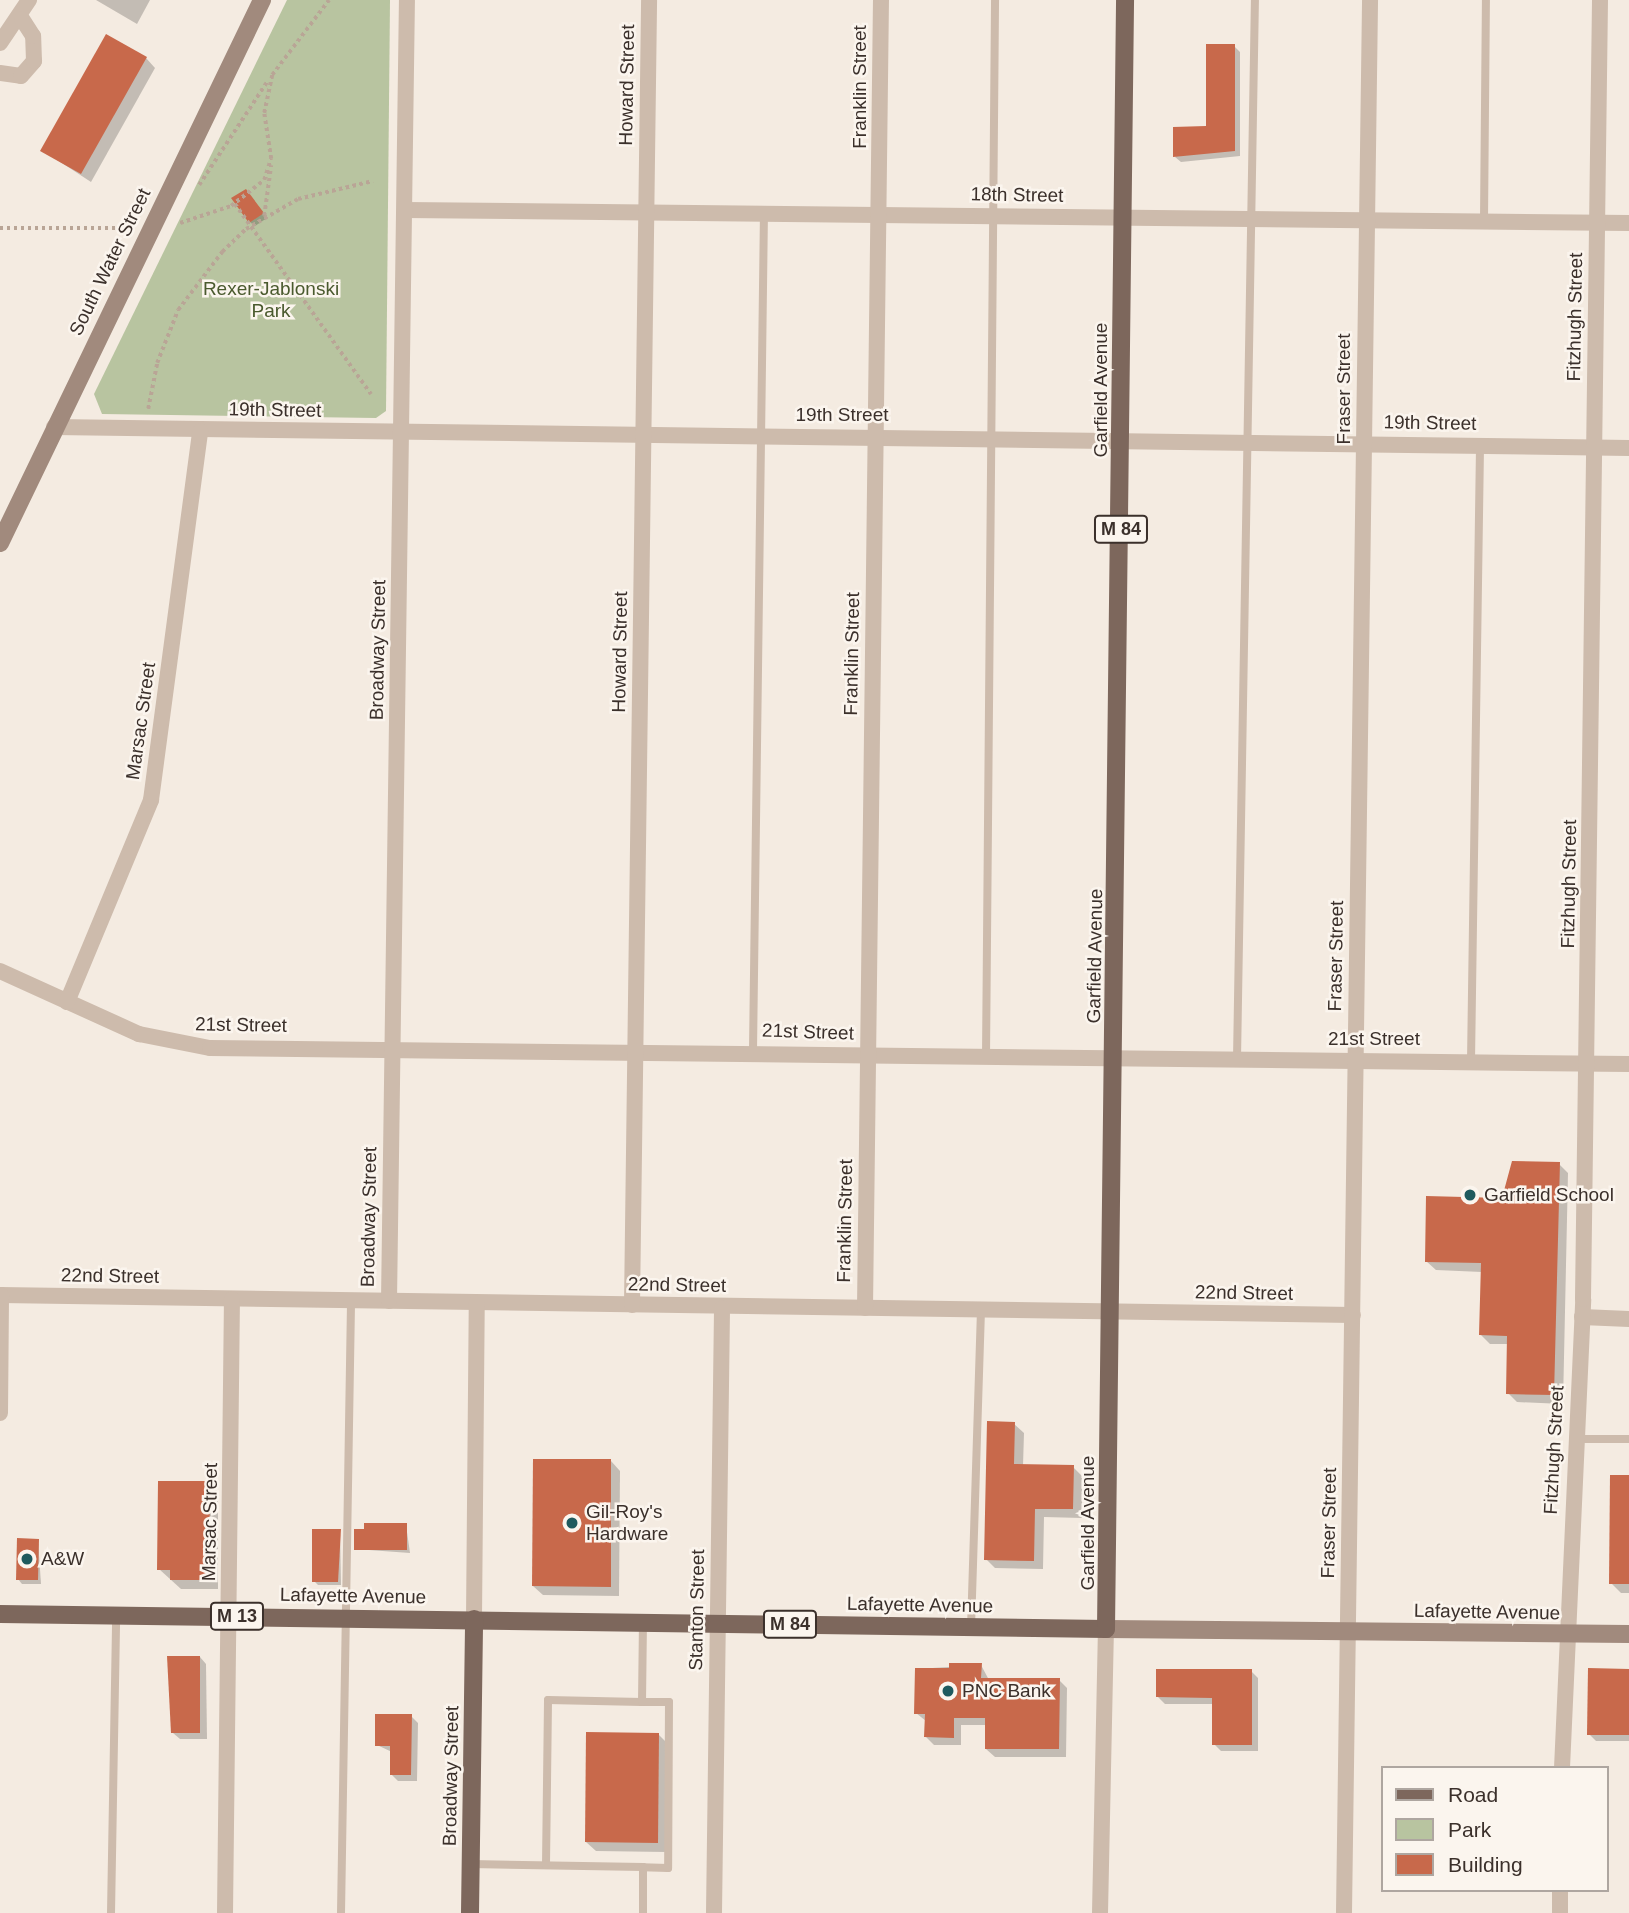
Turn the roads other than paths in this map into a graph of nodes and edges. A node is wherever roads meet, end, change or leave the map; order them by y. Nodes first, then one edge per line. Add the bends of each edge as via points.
1 (29, 0) edge
2 (262, 0) edge
3 (407, 0) edge
4 (649, 0) edge
5 (881, 0) edge
6 (995, 0) edge
7 (1125, 0) edge
8 (1255, 0) edge
9 (1370, 0) edge
10 (1486, 0) edge
11 (1600, 0) edge
12 (22, 19) junction
13 (0, 43) edge
14 (0, 74) edge
15 (647, 209) junction
16 (405, 210) junction
17 (764, 211) junction
18 (880, 214) junction
19 (995, 216) junction
20 (1123, 218) junction
21 (1254, 219) junction
22 (1366, 219) junction
23 (1484, 221) junction
24 (1597, 223) junction
25 (1629, 223) edge
26 (54, 426) junction
27 (200, 430) junction
28 (403, 432) junction
29 (644, 434) junction
30 (760, 435) junction
31 (875, 436) junction
32 (992, 438) junction
33 (1122, 440) junction
34 (1251, 442) junction
35 (1364, 443) junction
36 (1480, 445) junction
37 (1595, 448) junction
38 (1629, 448) edge
39 (0, 543) edge
40 (0, 971) edge
41 (67, 1002) junction
42 (392, 1047) junction
43 (636, 1048) junction
44 (753, 1051) junction
45 (868, 1055) junction
46 (986, 1057) junction
47 (1114, 1059) junction
48 (1237, 1059) junction
49 (1356, 1059) junction
50 (1471, 1061) junction
51 (1587, 1063) junction
52 (1629, 1063) edge
53 (1, 1295) edge
54 (232, 1299) junction
55 (351, 1301) junction
56 (389, 1301) junction
57 (477, 1303) junction
58 (632, 1305) junction
59 (722, 1308) junction
60 (865, 1308) junction
61 (981, 1310) junction
62 (1110, 1311) junction
63 (1353, 1315) junction
64 (1582, 1317) junction
65 (1629, 1319) edge
66 (0, 1413) edge
67 (1576, 1438) junction
68 (1629, 1439) edge
69 (0, 1614) edge
70 (116, 1615) junction
71 (230, 1615) junction
72 (347, 1617) junction
73 (474, 1619) junction
74 (643, 1622) junction
75 (718, 1622) junction
76 (971, 1628) junction
77 (1106, 1629) junction
78 (1349, 1631) junction
79 (1564, 1634) junction
80 (1629, 1634) edge
81 (642, 1702) junction
82 (1562, 1766) edge
83 (470, 1864) junction
84 (546, 1865) junction
85 (643, 1867) junction
86 (1560, 1892) edge
87 (111, 1913) edge
88 (225, 1913) edge
89 (341, 1913) edge
90 (470, 1913) edge
91 (643, 1913) edge
92 (714, 1913) edge
93 (1100, 1913) edge
94 (1344, 1913) edge
95 (1560, 1913) edge

1 - 12 street
2 - 26 street, South Water Street
3 - 16 street, Broadway Street
4 - 15 street, Howard Street
5 - 18 street, Franklin Street
6 - 19 lane
7 - 20 main road, Garfield Avenue / M 84
8 - 21 lane
9 - 22 street, Fraser Street
10 - 23 lane
11 - 24 street, Fitzhugh Street
12 - 13 street
12 - 14 street via 33,36 34,61 21,76
15 - 16 street, 18th Street
15 - 17 street, 18th Street
15 - 29 street, Howard Street
16 - 28 street, Broadway Street
17 - 18 street, 18th Street
17 - 30 lane
18 - 19 street, 18th Street
18 - 31 street, Franklin Street
19 - 20 street, 18th Street
19 - 32 lane
20 - 21 street, 18th Street
20 - 33 main road, Garfield Avenue / M 84
21 - 22 street, 18th Street
21 - 34 lane
22 - 23 street, 18th Street
22 - 35 street, Fraser Street
23 - 24 street, 18th Street
24 - 25 street, 18th Street
24 - 37 street, Fitzhugh Street
26 - 27 street, 19th Street
26 - 39 street, South Water Street
27 - 28 street, 19th Street
27 - 41 street, Marsac Street via 151,800
28 - 29 street, 19th Street
28 - 42 street, Broadway Street
29 - 30 street, 19th Street
29 - 43 street, Howard Street
30 - 31 street, 19th Street
30 - 44 lane
31 - 32 street, 19th Street
31 - 45 street, Franklin Street
32 - 33 street, 19th Street
32 - 46 lane
33 - 34 street, 19th Street
33 - 47 main road, Garfield Avenue / M 84
34 - 35 street, 19th Street
34 - 48 lane
35 - 36 street, 19th Street
35 - 49 street, Fraser Street
36 - 37 street, 19th Street
36 - 50 lane
37 - 38 street, 19th Street
37 - 51 street, Fitzhugh Street
40 - 41 street, 21st Street
41 - 42 street, 21st Street via 175,1043
42 - 43 street, 21st Street
42 - 56 street, Broadway Street
43 - 44 street, 21st Street
43 - 58 street, Howard Street
44 - 45 street, 21st Street
45 - 46 street, 21st Street
45 - 60 street, Franklin Street
46 - 47 street, 21st Street
47 - 48 street, 21st Street
47 - 62 main road, Garfield Avenue / M 84
48 - 49 street, 21st Street
49 - 50 street, 21st Street
49 - 63 street, Fraser Street
50 - 51 street, 21st Street
51 - 52 street, 21st Street
51 - 64 street, Fitzhugh Street
53 - 54 street, 22nd Street
53 - 66 street
54 - 55 street, 22nd Street
54 - 71 street, Marsac Street
55 - 56 street, 22nd Street
55 - 72 lane
56 - 57 street, 22nd Street
57 - 58 street, 22nd Street
57 - 73 street, Broadway Street
58 - 59 street, 22nd Street
59 - 60 street, 22nd Street
59 - 75 street, Stanton Street
60 - 61 street, 22nd Street
61 - 62 street, 22nd Street
61 - 76 lane
62 - 63 street, 22nd Street
62 - 77 main road, Garfield Avenue / M 84
63 - 78 street, Fraser Street
64 - 65 street
64 - 67 street, Fitzhugh Street
67 - 68 lane
67 - 79 street, Fitzhugh Street
69 - 70 main road, Lafayette Avenue / M 13
70 - 71 main road, Lafayette Avenue / M 13
70 - 87 lane
71 - 72 main road, Lafayette Avenue / M 13
71 - 88 street, Marsac Street
72 - 73 main road, Lafayette Avenue / M 13
72 - 89 lane
73 - 74 main road, Lafayette Avenue / M 84
73 - 83 main road, Broadway Street
74 - 75 main road, Lafayette Avenue / M 84
74 - 81 lane
75 - 76 main road, Lafayette Avenue / M 84
75 - 92 street, Stanton Street
76 - 77 main road, Lafayette Avenue / M 84
77 - 78 street, Lafayette Avenue
77 - 93 street, Garfield Avenue
78 - 79 street, Lafayette Avenue
78 - 94 street, Fraser Street
79 - 80 street, Lafayette Avenue
79 - 82 street, Fitzhugh Street
81 - 84 lane via 548,1700
81 - 85 lane via 670,1702 668,1868
83 - 84 lane
83 - 90 main road, Broadway Street
84 - 85 lane
85 - 91 lane
86 - 95 street

